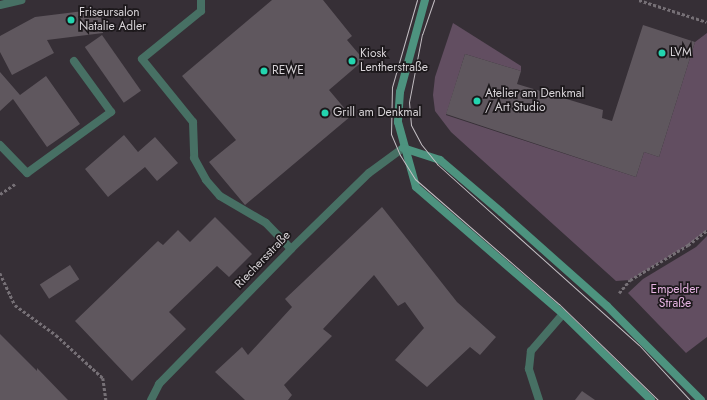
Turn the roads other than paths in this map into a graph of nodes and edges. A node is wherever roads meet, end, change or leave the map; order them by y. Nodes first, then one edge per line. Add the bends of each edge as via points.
1 (21, 0) edge
2 (201, 0) edge
3 (425, 0) edge
4 (0, 5) edge
5 (74, 61) dead end
6 (0, 145) edge
7 (404, 148) junction
8 (291, 249) junction
9 (563, 314) junction
10 (151, 400) edge
11 (539, 400) edge
12 (651, 400) edge
13 (701, 400) edge

1 - 4 street
2 - 8 street via 201,11 142,59 193,122 194,158 206,180 220,196 266,223
3 - 7 street via 400,92 398,122
5 - 6 street via 111,112 27,173
7 - 8 street, Riechersstraße via 369,173
7 - 9 street via 416,188
7 - 13 street via 440,160 607,306
8 - 10 street, Riechersstraße via 159,384
9 - 11 street via 531,351 529,369
9 - 12 street

